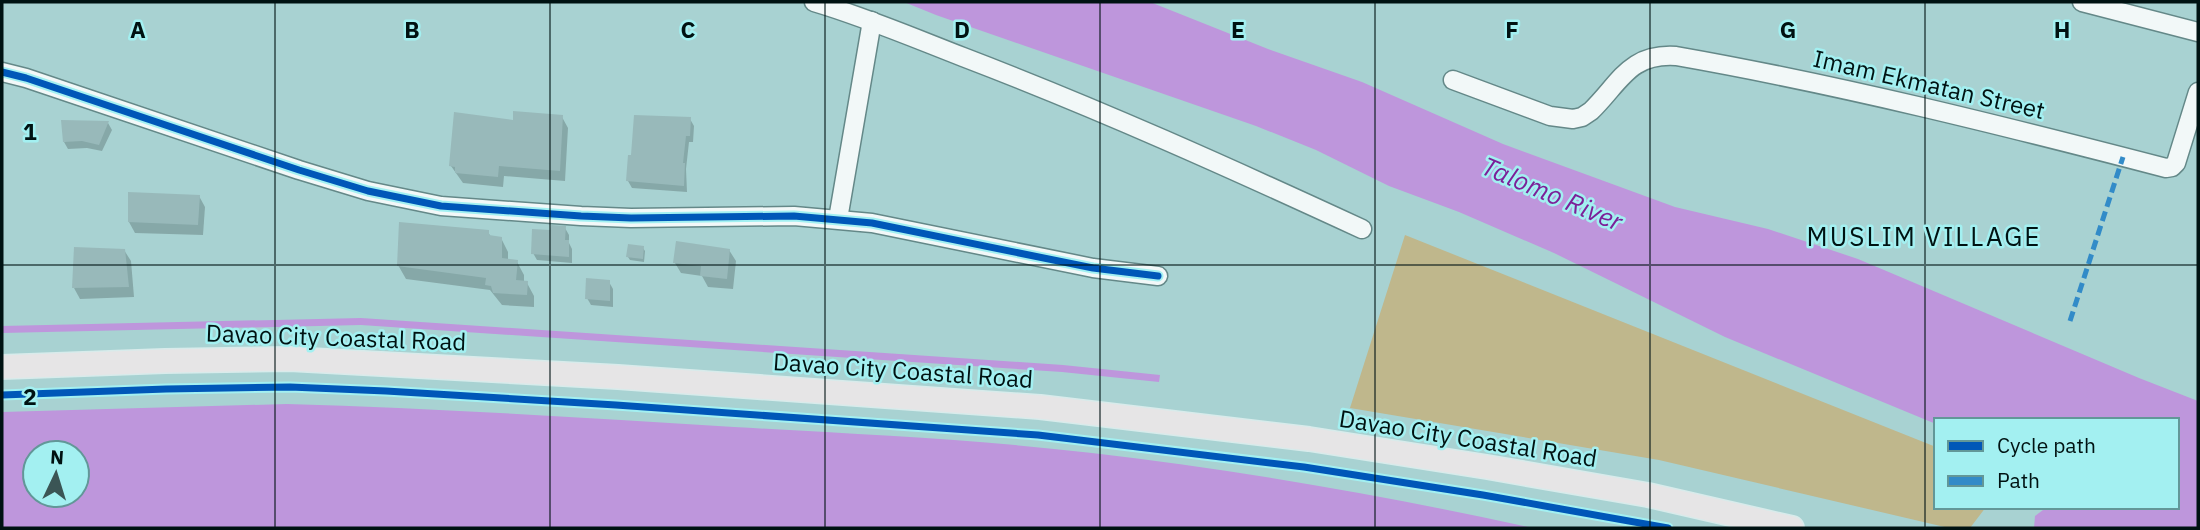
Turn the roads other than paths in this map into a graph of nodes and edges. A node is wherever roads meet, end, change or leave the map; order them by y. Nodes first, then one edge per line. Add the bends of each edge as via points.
1 (814, 2) edge
2 (2082, 2) edge
3 (872, 21) junction
4 (2198, 32) edge
5 (2, 72) edge
6 (1453, 80) dead end
7 (2198, 92) edge
8 (2190, 146) edge
9 (838, 219) junction
10 (1362, 229) dead end
11 (1158, 276) dead end
12 (2, 367) edge
13 (1792, 528) edge

1 - 3 street
2 - 4 street
3 - 9 street
3 - 10 street via 1182,146
5 - 9 street via 323,178 442,206 631,218
6 - 8 street, Imam Ekmatan Street via 1550,116 1573,119 1591,111 1638,62 1676,56 1981,121 2166,168
7 - 8 street
9 - 11 street via 1093,268
12 - 13 main road, Davao City Coastal Road via 179,360 346,361 1052,408 1309,439 1487,467 1647,495

